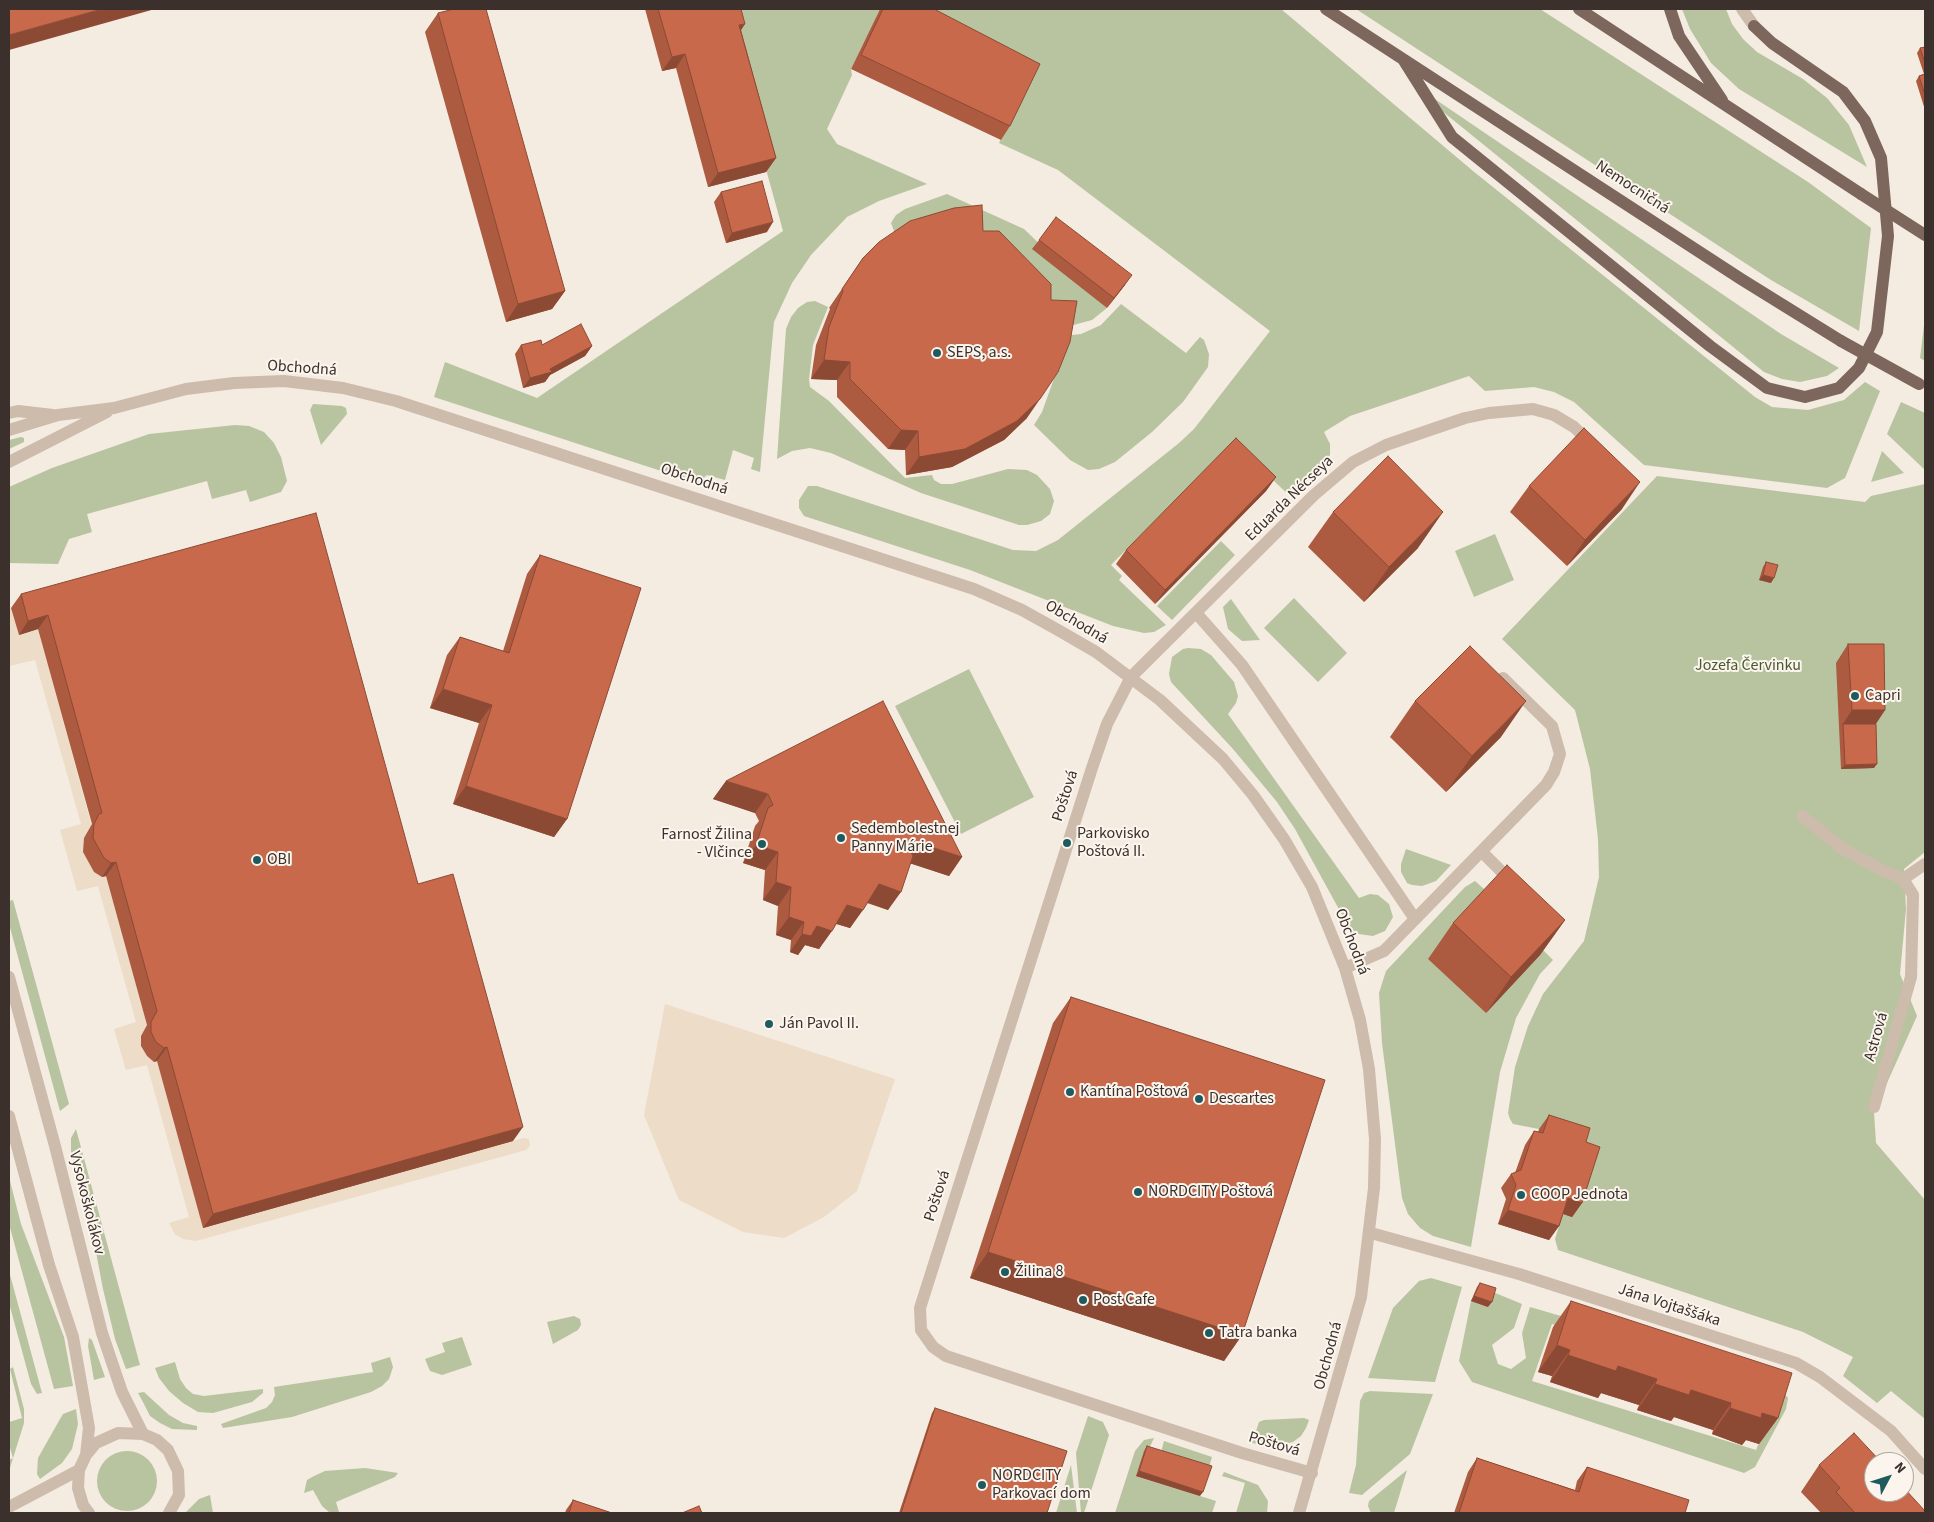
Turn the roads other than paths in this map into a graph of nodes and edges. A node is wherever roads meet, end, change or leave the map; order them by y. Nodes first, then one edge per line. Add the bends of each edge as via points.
1 (1326, 9) edge
2 (1579, 9) edge
3 (1670, 9) edge
4 (1742, 9) edge
5 (1754, 26) joint
6 (1403, 59) junction
7 (1726, 106) junction
8 (1925, 235) edge
9 (1922, 386) edge
10 (114, 408) junction
11 (9, 413) edge
12 (58, 415) junction
13 (9, 430) edge
14 (1599, 451) edge
15 (9, 462) edge
16 (1196, 614) junction
17 (1131, 677) junction
18 (1503, 678) edge
19 (1802, 816) dead end
20 (1482, 852) junction
21 (1925, 864) edge
22 (1904, 879) junction
23 (1520, 891) edge
24 (1415, 919) junction
25 (1345, 968) junction
26 (9, 977) edge
27 (1874, 1106) dead end
28 (9, 1116) edge
29 (1371, 1233) junction
30 (143, 1434) junction
31 (86, 1455) junction
32 (1925, 1469) edge
33 (79, 1470) junction
34 (1312, 1473) junction
35 (9, 1507) edge
36 (89, 1513) edge
37 (170, 1513) edge
38 (1299, 1513) edge

1 - 6 main road, Nemocničná
2 - 7 main road
3 - 7 main road via 1679,36
4 - 5 street
5 - 6 main road via 1772,43 1842,92 1865,121 1881,158 1888,236 1877,332 1859,368 1839,388 1805,397 1767,388 1710,346 1452,137
6 - 9 main road, Nemocničná, bridge via 1741,279
7 - 8 main road, bridge
10 - 12 street, Obchodná
10 - 15 street, Obchodná
10 - 17 street, Obchodná via 186,389 274,382 343,388 396,401 974,589 1058,630
11 - 12 street, Obchodná
12 - 13 street, Obchodná
14 - 16 street, Eduarda Nécseya via 1574,427 1554,415 1533,409 1465,418 1386,445 1353,462 1314,495
16 - 17 street, Eduarda Nécseya
16 - 24 street via 1242,665
17 - 25 street, Obchodná via 1191,727 1253,796 1284,839 1312,887
17 - 34 street, Poštová via 1107,724 1023,982 920,1308 922,1330 933,1347 946,1356
18 - 20 street via 1552,726 1560,754 1546,785
19 - 22 street via 1843,849
20 - 23 street
20 - 24 street
21 - 22 street
22 - 27 street, Astrová via 1913,895 1911,977
24 - 25 street via 1384,951
25 - 29 street, Obchodná via 1360,1020 1369,1069 1375,1139
26 - 30 street, Vysokoškolákov via 102,1333 122,1392
28 - 31 street via 49,1265 73,1337 89,1428
29 - 32 street, Jána Vojtaššáka via 1519,1274 1796,1364 1820,1377 1891,1431
29 - 34 street, Obchodná via 1361,1297
30 - 31 street via 118,1433 96,1443
30 - 37 street via 168,1450 178,1471 179,1494
31 - 33 street
33 - 35 street
33 - 36 street via 78,1488
34 - 38 street, Obchodná

